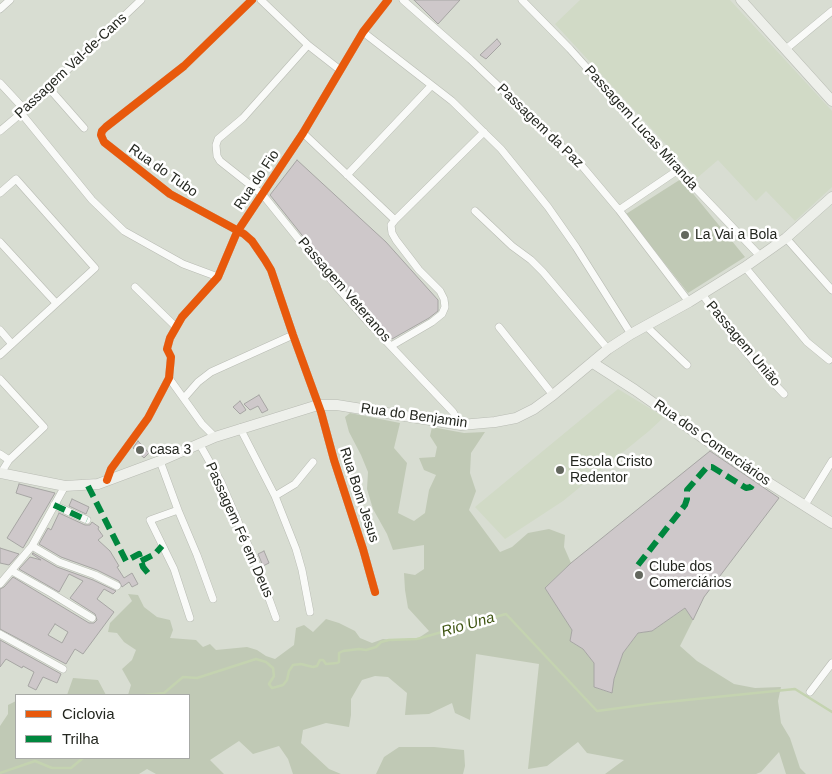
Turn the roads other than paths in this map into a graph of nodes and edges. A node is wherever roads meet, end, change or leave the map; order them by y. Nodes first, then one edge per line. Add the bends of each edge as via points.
1 (10, 0) edge
2 (141, 0) edge
3 (252, 0) edge
4 (261, 0) edge
5 (388, 0) edge
6 (403, 0) edge
7 (522, 0) edge
8 (740, 0) edge
9 (0, 9) edge
10 (832, 11) edge
11 (363, 32) junction
12 (308, 45) junction
13 (786, 49) junction
14 (340, 70) junction
15 (0, 83) edge
16 (431, 86) junction
17 (48, 87) junction
18 (831, 98) edge
19 (23, 112) junction
20 (84, 128) dead end
21 (0, 131) edge
22 (484, 132) junction
23 (303, 134) junction
24 (678, 170) junction
25 (347, 175) junction
26 (0, 193) edge
27 (262, 195) junction
28 (832, 197) edge
29 (619, 210) junction
30 (476, 211) dead end
31 (394, 220) junction
32 (237, 232) junction
33 (786, 238) junction
34 (0, 242) edge
35 (760, 256) junction
36 (745, 267) junction
37 (218, 277) junction
38 (135, 287) dead end
39 (832, 290) edge
40 (702, 294) junction
41 (689, 302) junction
42 (56, 303) junction
43 (646, 326) junction
44 (176, 327) junction
45 (499, 327) dead end
46 (0, 330) edge
47 (631, 334) junction
48 (292, 336) junction
49 (12, 344) junction
50 (391, 346) junction
51 (608, 349) junction
52 (0, 355) edge
53 (828, 360) dead end
54 (593, 363) junction
55 (687, 365) dead end
56 (169, 378) junction
57 (0, 379) edge
58 (784, 394) dead end
59 (553, 395) junction
60 (184, 398) junction
61 (318, 405) junction
62 (461, 425) junction
63 (240, 428) junction
64 (215, 437) junction
65 (199, 443) junction
66 (0, 454) edge
67 (9, 460) junction
68 (832, 460) edge
69 (160, 461) junction
70 (313, 462) dead end
71 (0, 473) edge
72 (98, 483) junction
73 (65, 486) junction
74 (275, 496) junction
75 (54, 505) junction
76 (805, 505) junction
77 (178, 510) junction
78 (87, 520) dead end
79 (832, 523) edge
80 (32, 546) junction
81 (12, 571) junction
82 (0, 584) edge
83 (117, 586) dead end
84 (375, 592) dead end
85 (214, 599) dead end
86 (310, 612) dead end
87 (92, 618) dead end
88 (190, 618) dead end
89 (276, 618) dead end
90 (0, 634) edge
91 (832, 663) edge
92 (63, 669) dead end
93 (810, 692) dead end

1 - 9 street
2 - 17 street, Passagem Val-de-Cans
3 - 32 street, Rua do Tubo via 184,66 106,127 101,135 104,142 170,194
4 - 12 street
5 - 11 street, Rua do Fio
6 - 29 street, Passagem da Paz via 582,166
7 - 24 street, Passagem Lucas Miranda
8 - 13 main road
10 - 13 street
11 - 14 street, Rua do Fio
11 - 16 street
12 - 14 street
12 - 27 street, Passagem Veteranos via 243,118 218,139 216,151 220,161
13 - 18 main road
14 - 23 street, Rua do Fio
15 - 19 street
16 - 22 street
16 - 25 street
17 - 19 street, Passagem Val-de-Cans
17 - 20 street
19 - 21 street, Passagem Val-de-Cans
19 - 37 street via 92,200 124,231 183,264
22 - 31 street
22 - 47 street via 548,207
23 - 25 street
23 - 27 street, Rua do Fio
24 - 29 street
24 - 35 street, Passagem Lucas Miranda
25 - 31 street
26 - 42 street via 16,179 95,268
27 - 32 street, Rua do Fio
27 - 50 street, Passagem Veteranos via 337,287
28 - 33 main road, Rua do Benjamin
29 - 41 street, Passagem da Paz
30 - 51 street via 512,246 532,260
31 - 50 street via 391,225 396,240 440,292 445,307 432,322
32 - 37 street, Rua do Fio
32 - 48 street, Rua do Tubo via 252,242 268,265
33 - 35 main road, Rua do Benjamin
33 - 39 street
34 - 42 street
35 - 36 main road, Rua do Benjamin
36 - 40 main road, Rua do Benjamin
36 - 53 street via 807,342
37 - 44 street, Rua do Fio
38 - 44 street
40 - 41 main road, Rua do Benjamin
40 - 58 street, Passagem União via 735,339
41 - 43 main road, Rua do Benjamin
42 - 49 street
43 - 47 main road, Rua do Benjamin
43 - 55 street
44 - 56 street, Rua do Fio via 167,349 171,357
45 - 59 street
46 - 49 street
47 - 51 main road, Rua do Benjamin
48 - 60 street via 211,372
48 - 61 street, Rua Bom Jesus
49 - 52 street
50 - 62 street, Passagem Veteranos via 454,412
51 - 54 main road, Rua do Benjamin
54 - 59 main road, Rua do Benjamin
54 - 76 main road, Rua dos Comerciários
56 - 60 street
56 - 72 street, Rua do Fio via 148,418
57 - 67 street via 44,427
59 - 62 main road, Rua do Benjamin via 516,418
60 - 64 street
61 - 62 main road, Rua do Benjamin via 337,405
61 - 63 main road, Rua do Benjamin
61 - 84 street, Rua Bom Jesus
63 - 64 main road, Rua do Benjamin
63 - 74 street
64 - 65 main road, Rua do Benjamin
65 - 69 main road, Rua do Benjamin
65 - 89 street, Passagem Fé em Deus via 258,568
66 - 67 street
67 - 71 street
68 - 76 street
69 - 72 main road, Rua do Benjamin
69 - 77 street
70 - 74 street via 295,484
71 - 73 main road, Rua do Benjamin
72 - 73 main road, Rua do Benjamin
73 - 75 street
74 - 86 street via 302,570
75 - 78 street
75 - 80 street
76 - 79 main road, Rua dos Comerciários
77 - 85 street
77 - 88 street via 150,520 174,569
80 - 81 street
80 - 83 street via 54,560
81 - 82 street
81 - 87 street
90 - 92 street
91 - 93 street

